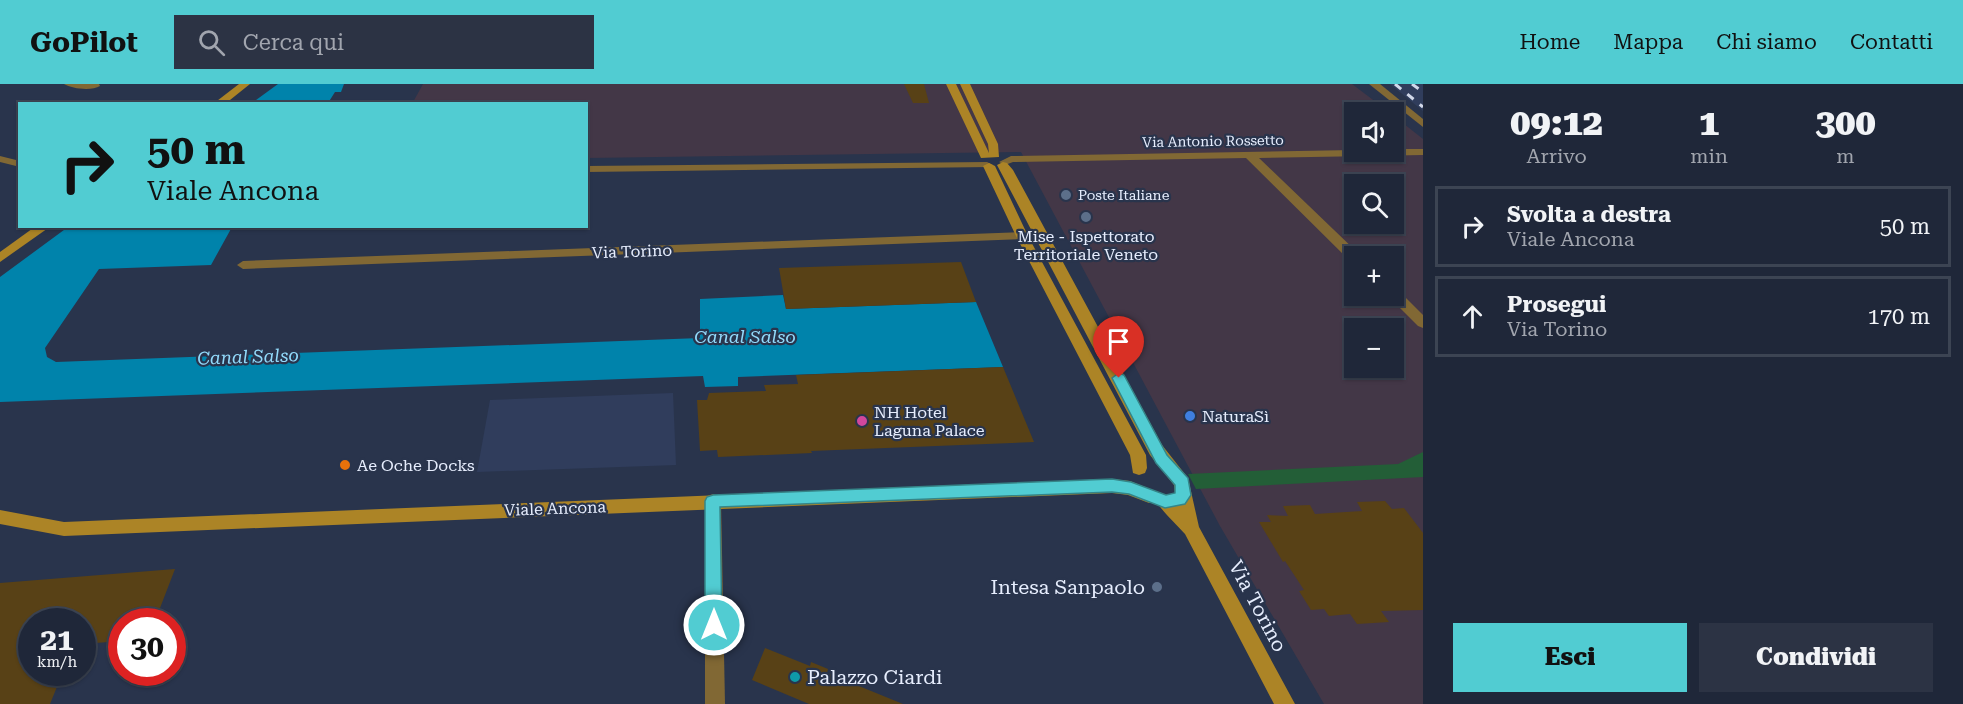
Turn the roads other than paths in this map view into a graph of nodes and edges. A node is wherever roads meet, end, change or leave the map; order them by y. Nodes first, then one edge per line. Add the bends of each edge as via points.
1 (69, 84) edge
2 (245, 84) edge
3 (951, 84) edge
4 (965, 84) edge
5 (1374, 84) edge
6 (95, 86) dead end
7 (221, 102) edge
8 (1423, 124) edge
9 (1423, 152) edge
10 (1249, 155) junction
11 (0, 159) edge
12 (990, 162) junction
13 (18, 164) edge
14 (588, 169) edge
15 (42, 228) edge
16 (1022, 236) junction
17 (1344, 247) edge
18 (0, 258) edge
19 (243, 265) dead end
20 (1404, 304) edge
21 (1423, 323) edge
22 (1138, 470) junction
23 (1172, 471) junction
24 (1112, 486) junction
25 (1183, 495) junction
26 (1157, 499) junction
27 (713, 501) junction
28 (0, 518) edge
29 (1191, 530) junction
30 (715, 704) edge
31 (1285, 704) edge

1 - 6 street
2 - 7 street
3 - 12 street, Via Torino
4 - 12 street, Via Torino via 993,144
5 - 8 street
9 - 10 street, Via Antonio Rossetto
10 - 12 street, Via Antonio Rossetto
10 - 17 street
11 - 13 street
12 - 14 street
12 - 16 street, Via Torino
12 - 23 street, Via Torino via 1007,170 1156,450
15 - 18 street
16 - 19 street, Via Torino
16 - 22 street, Via Torino via 1138,455
20 - 21 street
22 - 23 street via 1144,465 1158,465
22 - 24 street, Viale Ancona
22 - 26 street, Via Torino via 1137,484
23 - 25 street, Via Torino via 1182,483
24 - 26 street, Viale Ancona via 1131,488
24 - 27 street, Viale Ancona
25 - 26 street via 1173,502
25 - 29 street, Via Torino
26 - 29 street, Via Torino via 1175,509
27 - 28 street, Viale Ancona via 106,528 64,529
27 - 30 street
29 - 31 street, Via Torino

